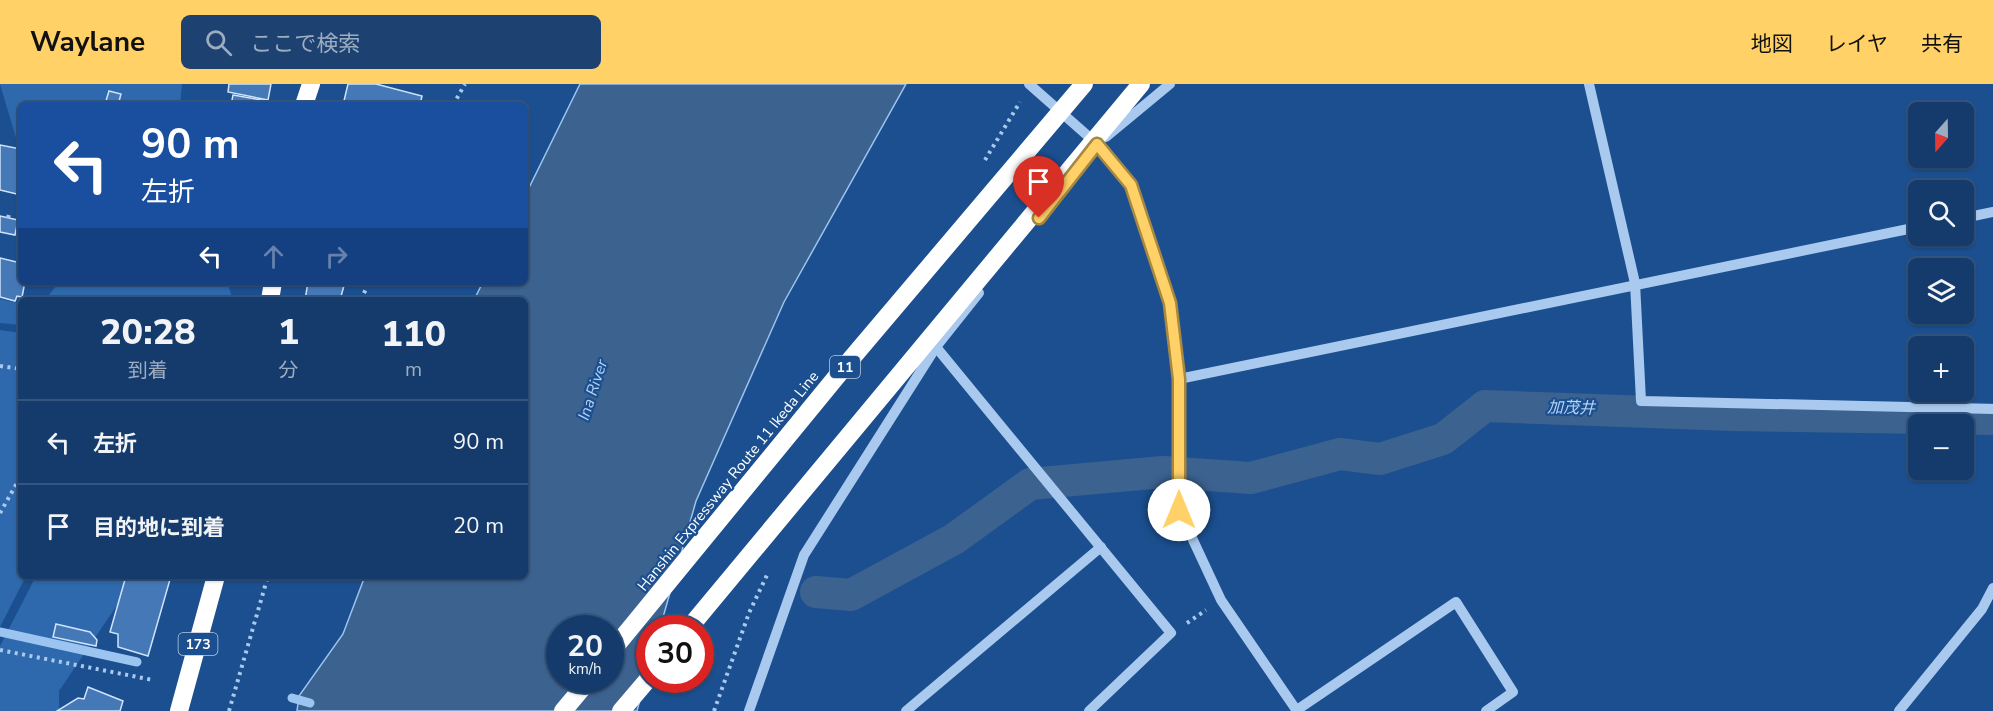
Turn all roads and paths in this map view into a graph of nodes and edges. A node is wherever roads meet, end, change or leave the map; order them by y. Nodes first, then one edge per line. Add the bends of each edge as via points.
1 (311, 84) edge
2 (465, 84) edge
3 (1029, 84) edge
4 (1084, 84) edge
5 (1141, 84) edge
6 (1170, 84) edge
7 (1589, 84) edge
8 (305, 102) edge
9 (455, 102) edge
10 (1097, 144) junction
11 (1993, 212) edge
12 (1974, 216) edge
13 (1908, 229) edge
14 (1635, 283) junction
15 (936, 347) junction
16 (0, 366) edge
17 (18, 369) edge
18 (1179, 379) junction
19 (1993, 409) edge
20 (18, 481) edge
21 (0, 513) edge
22 (1101, 547) junction
23 (215, 579) edge
24 (267, 579) edge
25 (1993, 588) edge
26 (1221, 600) junction
27 (700, 615) edge
28 (1171, 633) junction
29 (624, 636) edge
30 (0, 650) edge
31 (153, 680) dead end
32 (578, 693) edge
33 (636, 693) edge
34 (179, 711) edge
35 (229, 711) edge
36 (563, 711) edge
37 (621, 711) edge
38 (749, 711) edge
39 (906, 711) edge
40 (1089, 711) edge
41 (1297, 711) edge
42 (1486, 711) edge
43 (1899, 711) edge

1 - 8 highway
2 - 9 path
3 - 10 street
4 - 29 highway, Hanshin Expressway Route 11 Ikeda Line / 11, bridge
5 - 27 highway, bridge
6 - 10 street
7 - 14 street
10 - 15 street
10 - 18 street via 1131,185 1170,303
11 - 12 street
13 - 14 street
14 - 18 street
14 - 19 street via 1641,401
15 - 22 street
15 - 38 street via 804,555
16 - 17 path
18 - 26 street via 1179,510
20 - 21 path
22 - 28 street
22 - 39 street
23 - 34 highway, 173
24 - 35 path
25 - 43 street via 1982,609
26 - 28 path
26 - 41 street
28 - 40 street
30 - 31 path
32 - 36 highway
33 - 37 highway
41 - 42 street via 1456,603 1513,692

